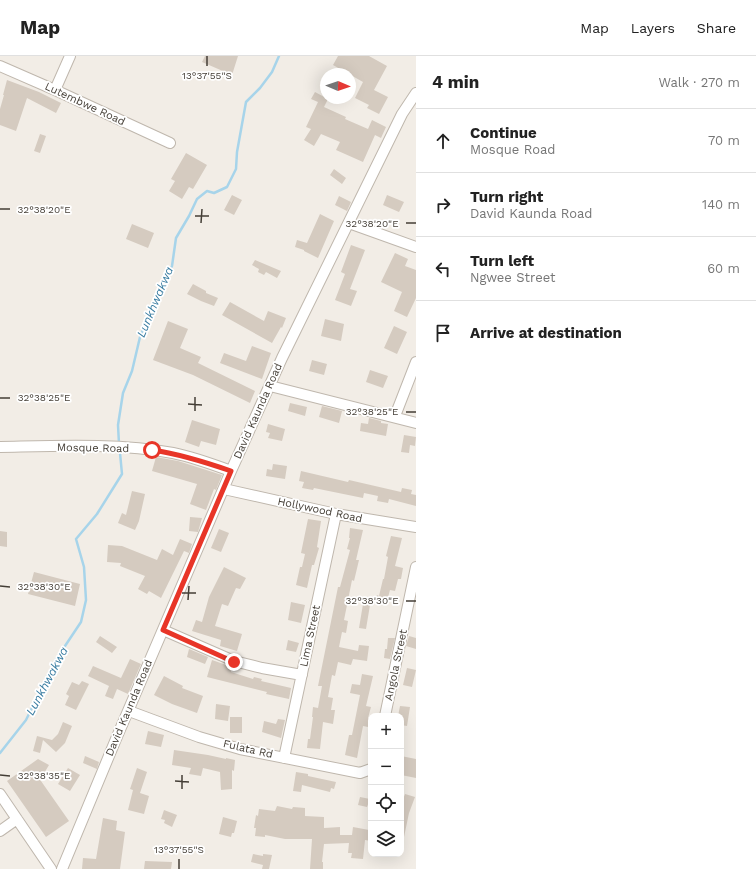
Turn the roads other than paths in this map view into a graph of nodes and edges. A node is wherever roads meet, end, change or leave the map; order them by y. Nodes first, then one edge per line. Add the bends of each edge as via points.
1 (70, 56) edge
2 (0, 66) edge
3 (56, 90) junction
4 (416, 93) edge
5 (170, 143) dead end
6 (349, 222) junction
7 (416, 248) edge
8 (416, 362) edge
9 (270, 386) junction
10 (395, 416) junction
11 (416, 423) edge
12 (0, 447) edge
13 (231, 471) junction
14 (224, 489) junction
15 (336, 514) junction
16 (416, 527) edge
17 (416, 567) edge
18 (411, 618) edge
19 (163, 630) junction
20 (302, 675) junction
21 (129, 711) junction
22 (386, 713) edge
23 (284, 758) junction
24 (368, 770) edge
25 (0, 794) edge
26 (17, 818) junction
27 (0, 831) edge
28 (51, 869) edge
29 (62, 869) edge

1 - 3 street
2 - 3 street, Lutembwe Road
3 - 5 street, Lutembwe Road
4 - 6 street, David Kaunda Road via 402,114
6 - 7 street
6 - 9 street, David Kaunda Road
8 - 10 street
9 - 10 street
9 - 13 street, David Kaunda Road
10 - 11 street
12 - 13 street, Mosque Road via 130,448 173,453
13 - 14 street, David Kaunda Road
14 - 15 street, Hollywood Road
14 - 19 street, David Kaunda Road
15 - 16 street, Hollywood Road
15 - 20 street, Lima Street
17 - 18 street, Angola Street
18 - 22 street, Angola Street
19 - 20 street via 234,662
19 - 21 street, David Kaunda Road
20 - 23 street, Lima Street
21 - 23 street, Fulata Rd via 220,743
21 - 29 street, David Kaunda Road
23 - 24 street, Fulata Rd via 360,773
25 - 26 street
26 - 27 street
26 - 28 street

